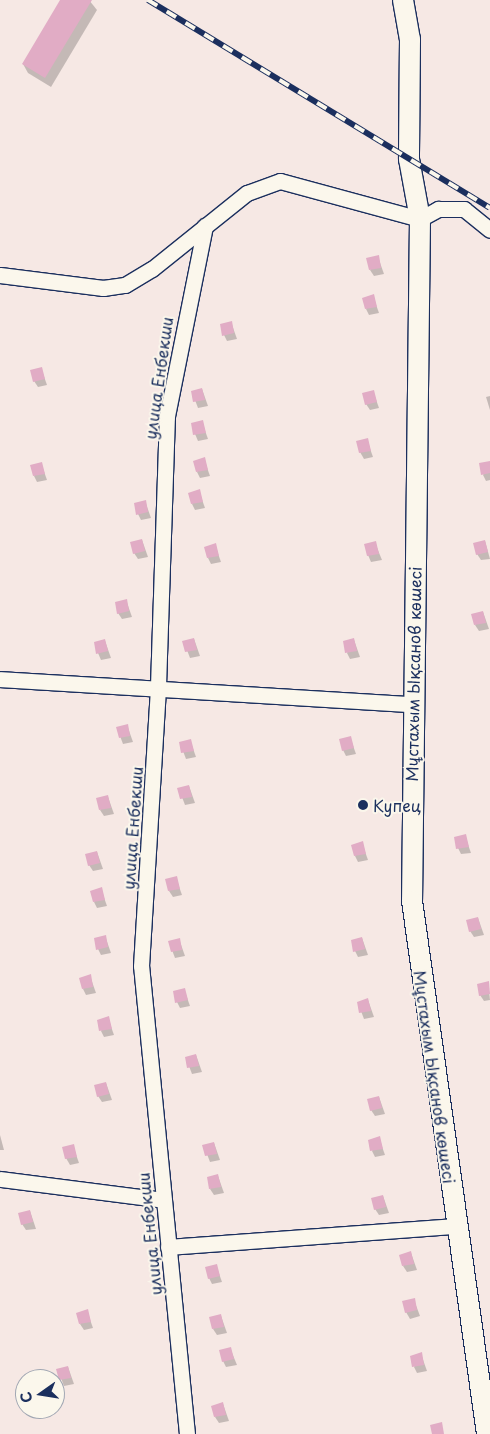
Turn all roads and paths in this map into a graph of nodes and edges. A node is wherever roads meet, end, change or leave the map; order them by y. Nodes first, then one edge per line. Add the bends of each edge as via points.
1 (403, 0) edge
2 (420, 219) junction
3 (205, 226) junction
4 (490, 230) edge
5 (0, 275) edge
6 (0, 680) edge
7 (158, 686) junction
8 (412, 704) junction
9 (0, 1179) edge
10 (164, 1200) junction
11 (455, 1226) junction
12 (168, 1247) junction
13 (187, 1434) edge
14 (487, 1434) edge

1 - 2 main road, Мұстахым Ықсанов көшесі via 410,39 409,159
2 - 3 street via 280,182 246,193
2 - 4 street via 438,209 464,209
2 - 8 main road, Мұстахым Ықсанов көшесі
3 - 5 street via 126,285 103,288
3 - 7 street, улица Енбекши via 167,416
6 - 7 street
7 - 8 street
7 - 10 street, улица Енбекши via 141,966
8 - 11 main road, Мұстахым Ықсанов көшесі via 412,901
9 - 10 street
10 - 12 street, улица Енбекши
11 - 12 street
11 - 14 main road, Мұстахым Ықсанов көшесі
12 - 13 street, улица Енбекши

